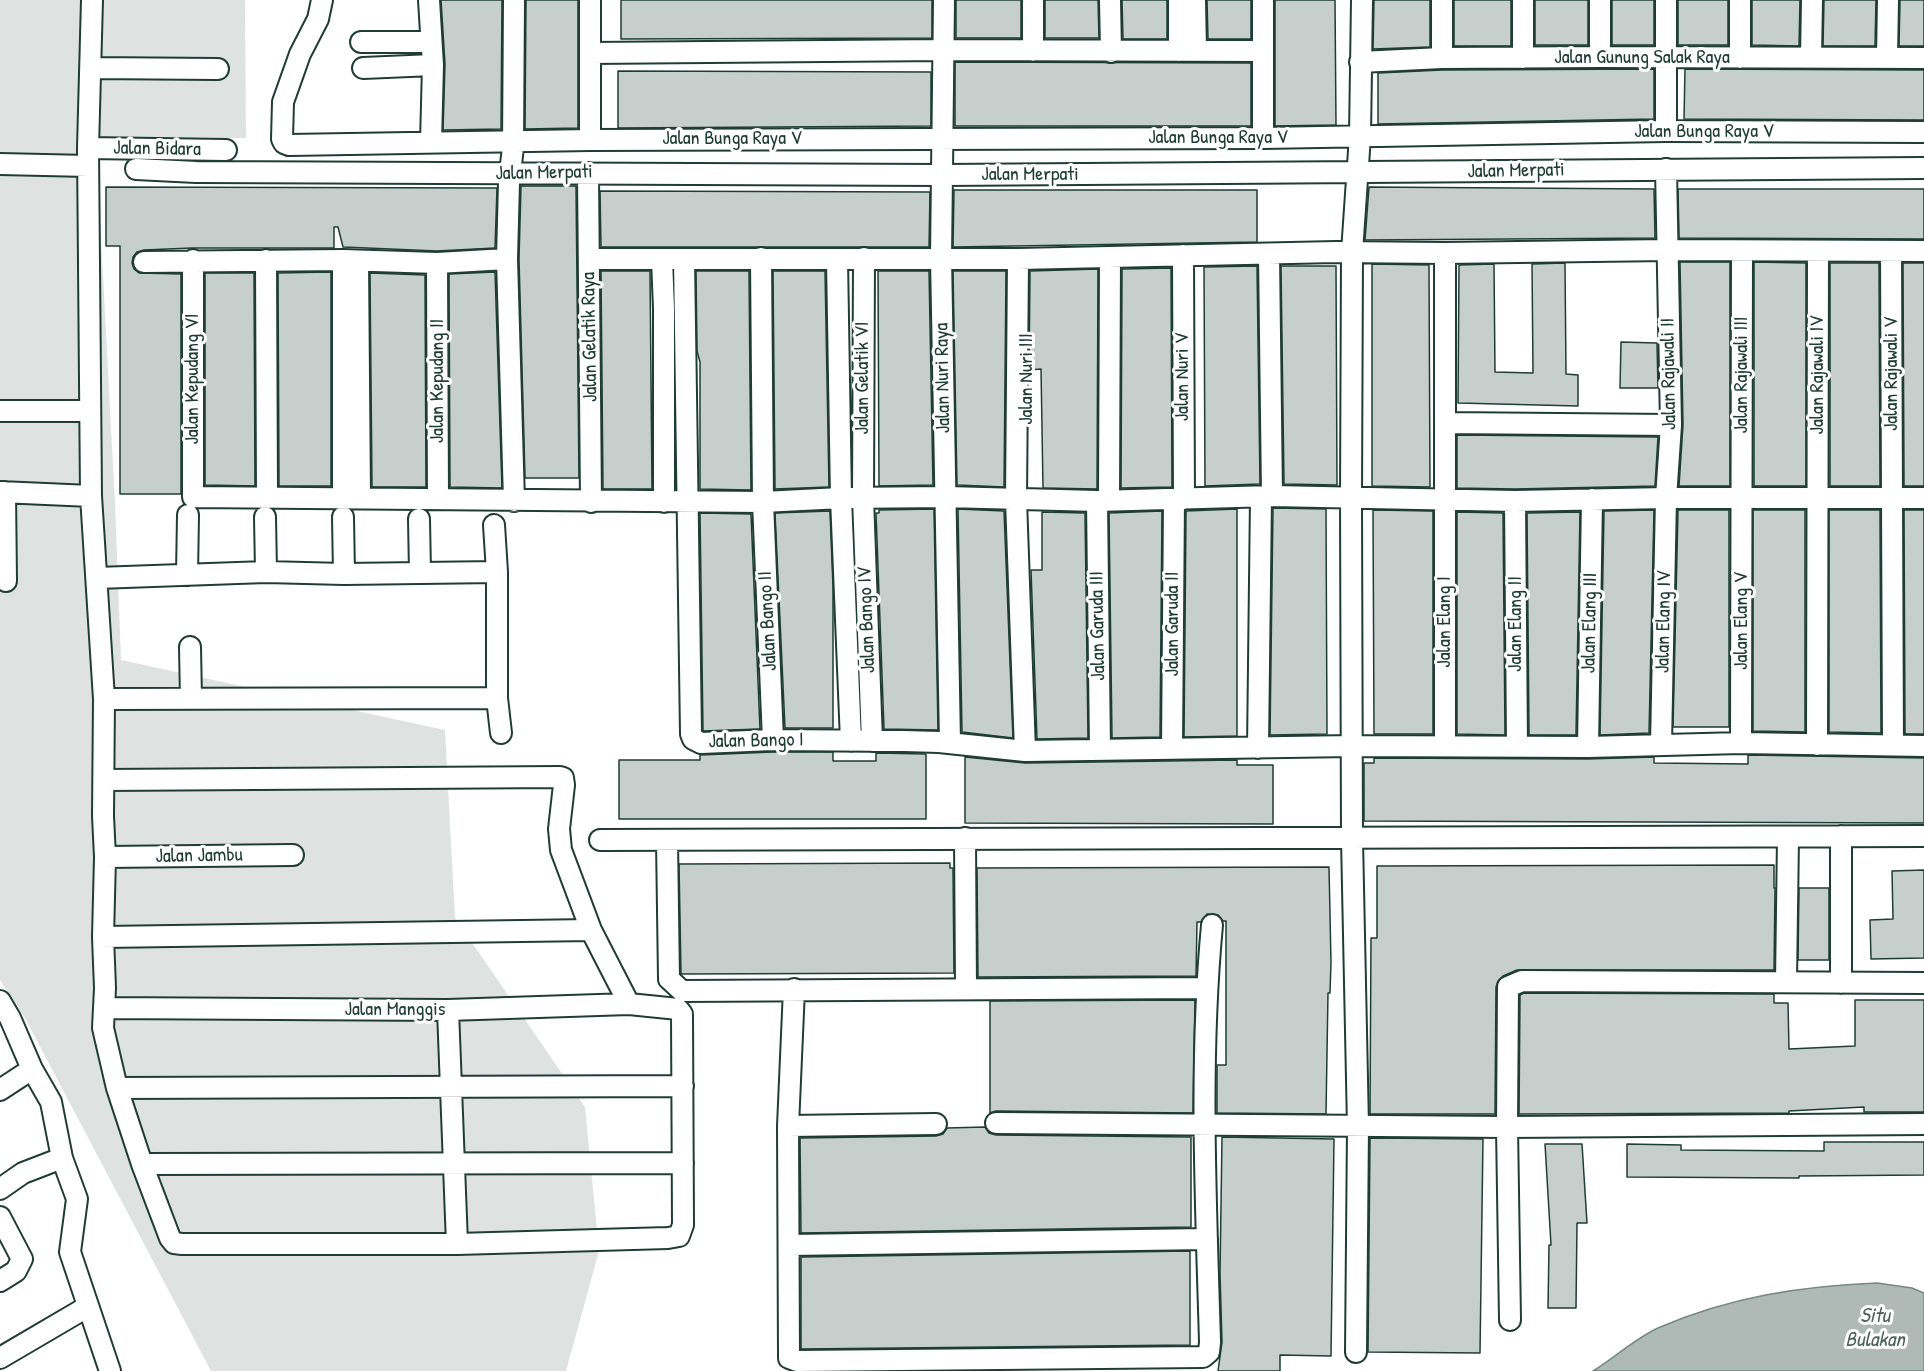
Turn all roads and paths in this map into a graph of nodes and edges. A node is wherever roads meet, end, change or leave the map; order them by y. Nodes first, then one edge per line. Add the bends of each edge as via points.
1 (92, 0) edge
2 (322, 0) edge
3 (429, 0) edge
4 (514, 0) edge
5 (590, 0) edge
6 (944, 0) edge
7 (1020, 0) edge
8 (1033, 0) edge
9 (1110, 0) edge
10 (1179, 0) edge
11 (1195, 0) edge
12 (1263, 0) edge
13 (1362, 0) edge
14 (1442, 0) edge
15 (1523, 0) edge
16 (1600, 0) edge
17 (1666, 0) edge
18 (1740, 0) edge
19 (1812, 0) edge
20 (1888, 0) edge
21 (361, 42) dead end
22 (430, 42) junction
23 (944, 50) junction
24 (1027, 51) junction
25 (1187, 51) junction
26 (1263, 51) junction
27 (1111, 52) junction
28 (590, 53) junction
29 (1600, 57) junction
30 (1665, 57) junction
31 (1811, 57) junction
32 (1442, 58) junction
33 (1523, 58) junction
34 (1740, 58) junction
35 (1887, 58) junction
36 (1924, 58) edge
37 (1360, 62) junction
38 (433, 65) junction
39 (91, 68) junction
40 (363, 68) dead end
41 (218, 69) dead end
42 (1666, 131) junction
43 (1924, 132) edge
44 (1360, 136) junction
45 (1263, 138) junction
46 (942, 139) junction
47 (590, 140) junction
48 (431, 142) junction
49 (513, 142) junction
50 (226, 150) dead end
51 (88, 157) junction
52 (0, 164) edge
53 (1924, 168) edge
54 (136, 169) dead end
55 (1666, 169) junction
56 (1358, 172) junction
57 (588, 173) junction
58 (510, 174) junction
59 (943, 175) junction
60 (1667, 250) junction
61 (1742, 251) junction
62 (1818, 251) junction
63 (1891, 251) junction
64 (1924, 251) edge
65 (1352, 252) junction
66 (1445, 253) junction
67 (1269, 254) junction
68 (1188, 255) junction
69 (1110, 257) junction
70 (761, 258) junction
71 (864, 258) junction
72 (941, 258) junction
73 (507, 259) junction
74 (589, 259) junction
75 (662, 259) junction
76 (684, 259) junction
77 (837, 259) junction
78 (1022, 259) junction
79 (193, 260) junction
80 (266, 260) junction
81 (350, 261) junction
82 (144, 262) dead end
83 (437, 263) junction
84 (686, 308) junction
85 (664, 309) junction
86 (0, 411) edge
87 (90, 411) junction
88 (1446, 423) junction
89 (1671, 425) junction
90 (3, 492) edge
91 (91, 496) junction
92 (1266, 496) junction
93 (267, 497) junction
94 (946, 497) junction
95 (842, 498) junction
96 (863, 498) junction
97 (1666, 498) junction
98 (1742, 498) junction
99 (1818, 498) junction
100 (1893, 498) junction
101 (1924, 498) edge
102 (438, 499) junction
103 (1185, 499) junction
104 (1351, 499) junction
105 (1444, 499) junction
106 (1593, 499) junction
107 (1022, 500) junction
108 (1103, 500) junction
109 (514, 501) junction
110 (687, 501) junction
111 (1515, 501) junction
112 (591, 502) junction
113 (664, 502) junction
114 (763, 502) junction
115 (349, 504) junction
116 (191, 506) junction
117 (265, 517) dead end
118 (419, 519) dead end
119 (494, 525) dead end
120 (266, 572) junction
121 (496, 572) junction
122 (420, 573) junction
123 (344, 574) junction
124 (187, 575) junction
125 (98, 578) junction
126 (6, 581) dead end
127 (190, 647) dead end
128 (497, 698) junction
129 (104, 699) junction
130 (191, 699) junction
131 (501, 733) dead end
132 (773, 740) junction
133 (851, 741) junction
134 (872, 741) junction
135 (950, 743) junction
136 (1741, 743) junction
137 (1661, 745) junction
138 (1817, 745) junction
139 (1893, 745) junction
140 (1352, 746) junction
141 (1445, 746) junction
142 (1517, 746) junction
143 (1924, 746) edge
144 (1588, 747) junction
145 (1172, 748) junction
146 (1258, 748) junction
147 (1100, 750) junction
148 (1025, 751) junction
149 (104, 780) junction
150 (1841, 836) junction
151 (1924, 836) edge
152 (1788, 837) junction
153 (964, 838) junction
154 (1352, 838) junction
155 (600, 840) dead end
156 (667, 840) junction
157 (293, 855) dead end
158 (105, 857) junction
159 (1212, 925) dead end
160 (591, 930) junction
161 (103, 937) junction
162 (1786, 982) junction
163 (1924, 983) edge
164 (1841, 984) junction
165 (1206, 988) junction
166 (794, 989) junction
167 (966, 989) junction
168 (629, 1004) junction
169 (1, 1005) edge
170 (104, 1008) junction
171 (448, 1010) junction
172 (32, 1069) junction
173 (683, 1086) junction
174 (452, 1087) junction
175 (117, 1088) junction
176 (0, 1090) edge
177 (996, 1123) dead end
178 (936, 1124) dead end
179 (1203, 1124) junction
180 (1924, 1124) edge
181 (788, 1126) junction
182 (1358, 1127) junction
183 (1507, 1127) junction
184 (62, 1158) junction
185 (683, 1163) junction
186 (142, 1164) junction
187 (454, 1164) junction
188 (0, 1189) edge
189 (0, 1217) edge
190 (1207, 1239) junction
191 (457, 1244) junction
192 (789, 1245) junction
193 (0, 1281) edge
194 (87, 1307) junction
195 (1510, 1320) dead end
196 (1356, 1352) dead end
197 (0, 1359) edge
198 (110, 1371) edge

1 - 39 street
2 - 48 street, Jalan Bunga Raya V via 318,20 300,54 283,102 284,143
3 - 22 street
4 - 49 street
5 - 28 street
6 - 23 street, Jalan Nuri Raya
7 - 24 street
8 - 24 street
9 - 27 street
10 - 25 street
11 - 25 street
12 - 26 street
13 - 37 street
14 - 32 street
15 - 33 street
16 - 29 street
17 - 30 street
18 - 34 street
19 - 31 street
20 - 35 street
21 - 22 street
22 - 38 street
23 - 24 street
23 - 28 street
23 - 46 street, Jalan Nuri Raya
24 - 27 street
25 - 26 street
25 - 27 street
26 - 45 street
28 - 47 street
29 - 30 street, Jalan Gunung Salak Raya
29 - 33 street, Jalan Gunung Salak Raya
30 - 34 street, Jalan Gunung Salak Raya
30 - 42 street
31 - 34 street, Jalan Gunung Salak Raya
31 - 35 street, Jalan Gunung Salak Raya
32 - 33 street, Jalan Gunung Salak Raya
32 - 37 street, Jalan Gunung Salak Raya
35 - 36 street, Jalan Gunung Salak Raya
37 - 44 street
38 - 40 street
38 - 48 street
39 - 41 street
39 - 51 street
42 - 43 street, Jalan Bunga Raya V
42 - 44 street, Jalan Bunga Raya V
44 - 45 street, Jalan Bunga Raya V
44 - 56 street
45 - 46 street, Jalan Bunga Raya V
46 - 47 street, Jalan Bunga Raya V
46 - 59 street, Jalan Nuri Raya
47 - 49 street, Jalan Bunga Raya V
48 - 49 street, Jalan Bunga Raya V
49 - 58 street
50 - 51 street, Jalan Bidara
51 - 52 street, Jalan Bidara
51 - 87 street
53 - 55 street, Jalan Merpati
54 - 58 street, Jalan Merpati
55 - 56 street, Jalan Merpati
55 - 60 street, Jalan Rajawali II
56 - 59 street, Jalan Merpati
56 - 65 street
57 - 58 street, Jalan Merpati
57 - 59 street, Jalan Merpati
57 - 74 street, Jalan Gelatik Raya
58 - 73 street
59 - 72 street, Jalan Nuri Raya
60 - 61 street
60 - 66 street
60 - 89 street, Jalan Rajawali II
61 - 62 street
61 - 98 street, Jalan Rajawali III
62 - 63 street
62 - 99 street, Jalan Rajawali IV
63 - 64 street
63 - 100 street, Jalan Rajawali V
65 - 66 street
65 - 67 street
65 - 104 street
66 - 88 street, Jalan Elang I
67 - 68 street
67 - 92 street
68 - 69 street
68 - 103 street, Jalan Garuda II
69 - 78 street
69 - 108 street, Jalan Garuda III
70 - 76 street
70 - 77 street
70 - 114 street, Jalan Bango II
71 - 72 street
71 - 77 street
71 - 96 street, Jalan Gelatik VI
72 - 78 street
72 - 94 street, Jalan Nuri Raya
73 - 83 street
73 - 109 street
74 - 75 street
74 - 112 street, Jalan Gelatik Raya
75 - 76 street
75 - 85 street
76 - 84 street
77 - 95 street
78 - 107 street, Jalan Nuri III
79 - 80 street
79 - 82 street
79 - 116 street, Jalan Kepudang VI
80 - 81 street
80 - 93 street
81 - 83 street
81 - 115 street
83 - 102 street, Jalan Kepudang II
84 - 85 street
84 - 110 street
85 - 113 street
86 - 87 street
87 - 91 street
88 - 89 street
88 - 105 street, Jalan Elang I
89 - 97 street, Jalan Rajawali II
90 - 91 street
90 - 126 street
91 - 125 street
92 - 103 street
92 - 104 street
92 - 146 street
93 - 115 street
93 - 116 street
94 - 96 street
94 - 107 street
94 - 135 street, Jalan Nuri Raya
95 - 96 street
95 - 114 street
95 - 133 street
96 - 134 street, Jalan Bango IV
97 - 98 street
97 - 106 street
97 - 137 street, Jalan Elang IV
98 - 99 street
98 - 136 street, Jalan Elang V
99 - 100 street
99 - 138 street, Jalan Rajawali IV
100 - 101 street
100 - 139 street, Jalan Rajawali V
102 - 109 street
102 - 115 street
103 - 108 street
103 - 145 street, Jalan Garuda II
104 - 105 street
104 - 140 street
105 - 111 street
105 - 141 street, Jalan Elang I
106 - 111 street
106 - 144 street, Jalan Elang III
107 - 108 street
107 - 148 street, Jalan Nuri III
108 - 147 street, Jalan Garuda III
109 - 112 street
110 - 113 street
110 - 114 street
110 - 132 street, Jalan Bango I via 691,735 700,742
111 - 142 street, Jalan Elang II
112 - 113 street
114 - 132 street, Jalan Bango II
115 - 123 street
116 - 124 street, Jalan Kepudang VI
117 - 120 street
118 - 122 street
119 - 121 street
120 - 123 street
120 - 124 street
121 - 122 street
121 - 128 street
122 - 123 street
124 - 125 street
125 - 129 street
127 - 130 street
128 - 130 street
128 - 131 street
129 - 130 street
129 - 149 street
132 - 133 street, Jalan Bango I
133 - 134 street, Jalan Bango I
134 - 135 street, Jalan Bango I
135 - 148 street, Jalan Bango I
136 - 137 street, Jalan Bango I
136 - 138 street, Jalan Bango I
137 - 144 street, Jalan Bango I
138 - 139 street, Jalan Bango I
139 - 143 street, Jalan Bango I
140 - 141 street, Jalan Bango I
140 - 146 street, Jalan Bango I
140 - 154 street
141 - 142 street, Jalan Bango I
142 - 144 street, Jalan Bango I
145 - 146 street, Jalan Bango I
145 - 147 street, Jalan Bango I
147 - 148 street, Jalan Bango I
149 - 158 street
149 - 160 street via 560,777 564,785 561,850
150 - 151 street
150 - 152 street
150 - 164 street
152 - 154 street
152 - 162 street
153 - 154 street
153 - 156 street
153 - 167 street
154 - 182 street
155 - 156 street
156 - 166 street via 669,979 677,988 689,992
157 - 158 street, Jalan Jambu
158 - 161 street
159 - 165 street
160 - 161 street
160 - 168 street
161 - 170 street
162 - 164 street
162 - 183 street via 1522,981 1508,987
163 - 164 street
165 - 167 street
165 - 179 street
166 - 167 street
166 - 181 street
168 - 171 street, Jalan Manggis
168 - 173 street, Jalan Manggis via 669,1006 682,1014
169 - 172 street
170 - 171 street, Jalan Manggis
170 - 175 street via 103,1028
171 - 174 street
172 - 176 street
172 - 184 street via 51,1102
173 - 174 street
173 - 185 street
174 - 175 street
174 - 187 street
175 - 186 street
177 - 179 street
178 - 181 street
179 - 182 street
179 - 190 street
180 - 183 street
181 - 192 street
182 - 183 street
182 - 196 street
183 - 195 street
184 - 188 street via 23,1173
184 - 194 street via 77,1199 70,1252
185 - 187 street
185 - 191 street via 683,1225 679,1236
186 - 187 street
186 - 191 street via 174,1243
187 - 191 street
189 - 193 street via 21,1259 16,1271
190 - 192 street
190 - 192 street via 1210,1342 1209,1353 1203,1357 791,1360
194 - 197 street
194 - 198 street

